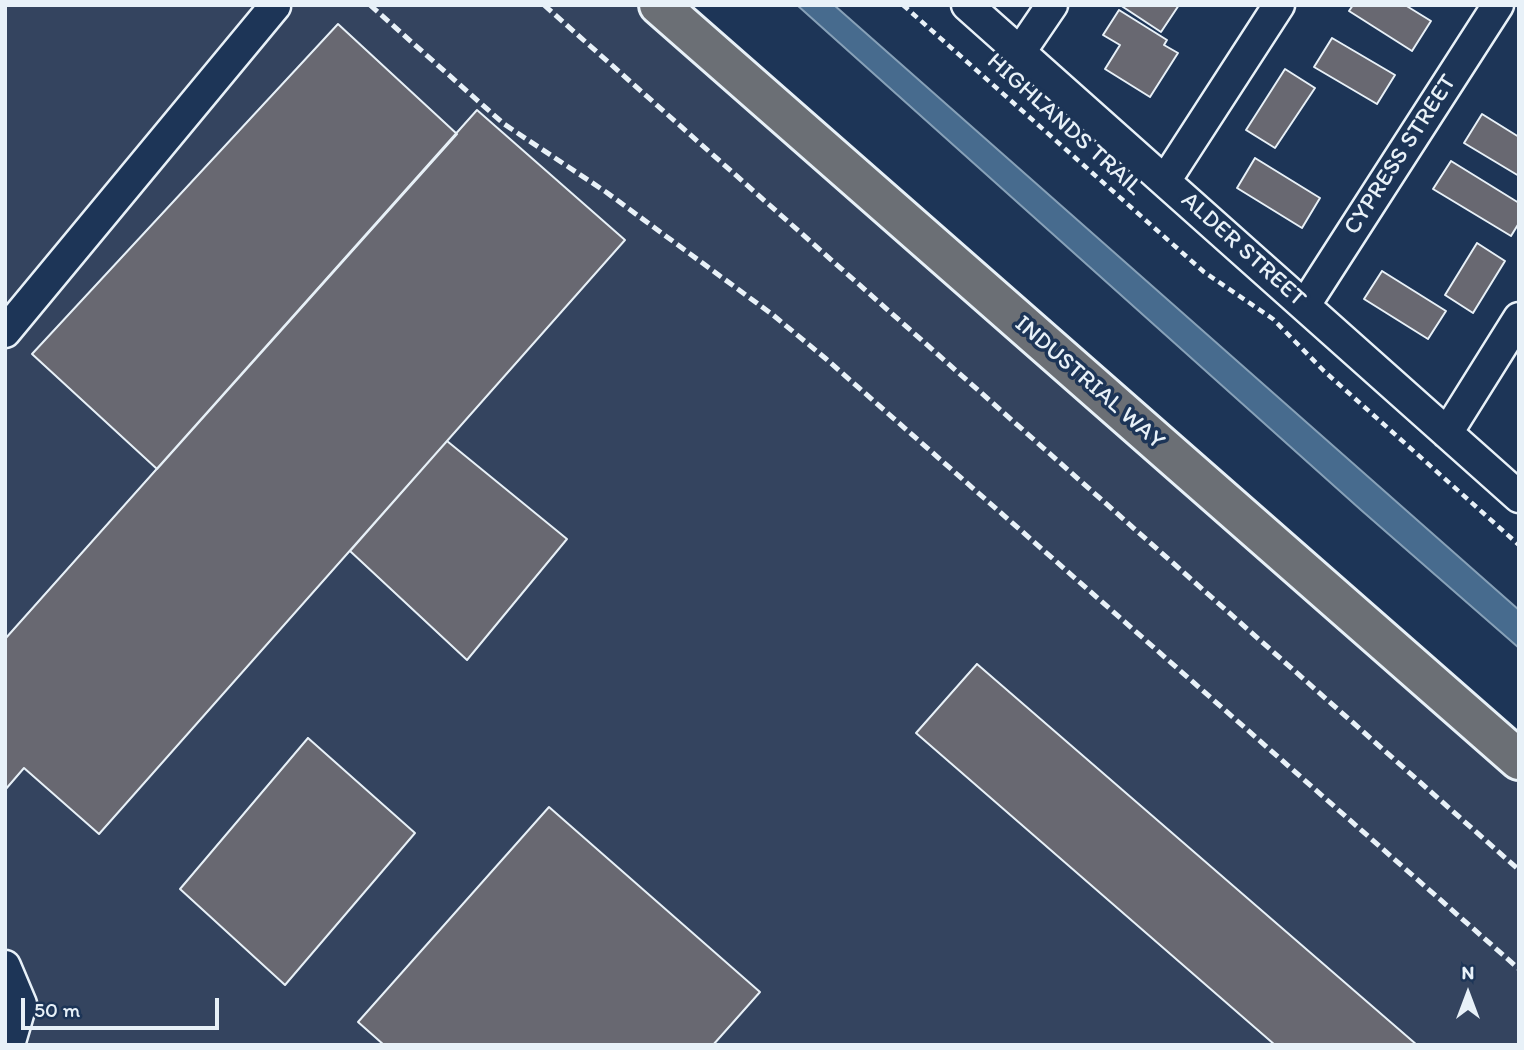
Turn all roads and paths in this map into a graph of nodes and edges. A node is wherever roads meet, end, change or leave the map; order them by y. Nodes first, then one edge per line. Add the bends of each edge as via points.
1 (275, 5) edge
2 (659, 5) edge
3 (903, 5) edge
4 (967, 5) edge
5 (1052, 5) edge
6 (1279, 5) edge
7 (1498, 5) edge
8 (1020, 52) junction
9 (1165, 181) junction
10 (1305, 305) junction
11 (1519, 318) edge
12 (5, 332) edge
13 (1447, 433) junction
14 (1519, 497) edge
15 (1519, 545) edge
16 (1519, 760) edge
17 (5, 966) edge
18 (9, 1045) edge

1 - 12 street
2 - 16 main road, INDUSTRIAL WAY
3 - 15 path, HIGHLANDS TRAIL via 1204,272 1273,319 1324,371
4 - 8 street, ALDER STREET
5 - 8 street
6 - 9 street
7 - 10 street, CYPRESS STREET
8 - 9 street, ALDER STREET
9 - 10 street, ALDER STREET
10 - 13 street, ALDER STREET
11 - 13 street
13 - 14 street, ALDER STREET
17 - 18 street via 21,1004

